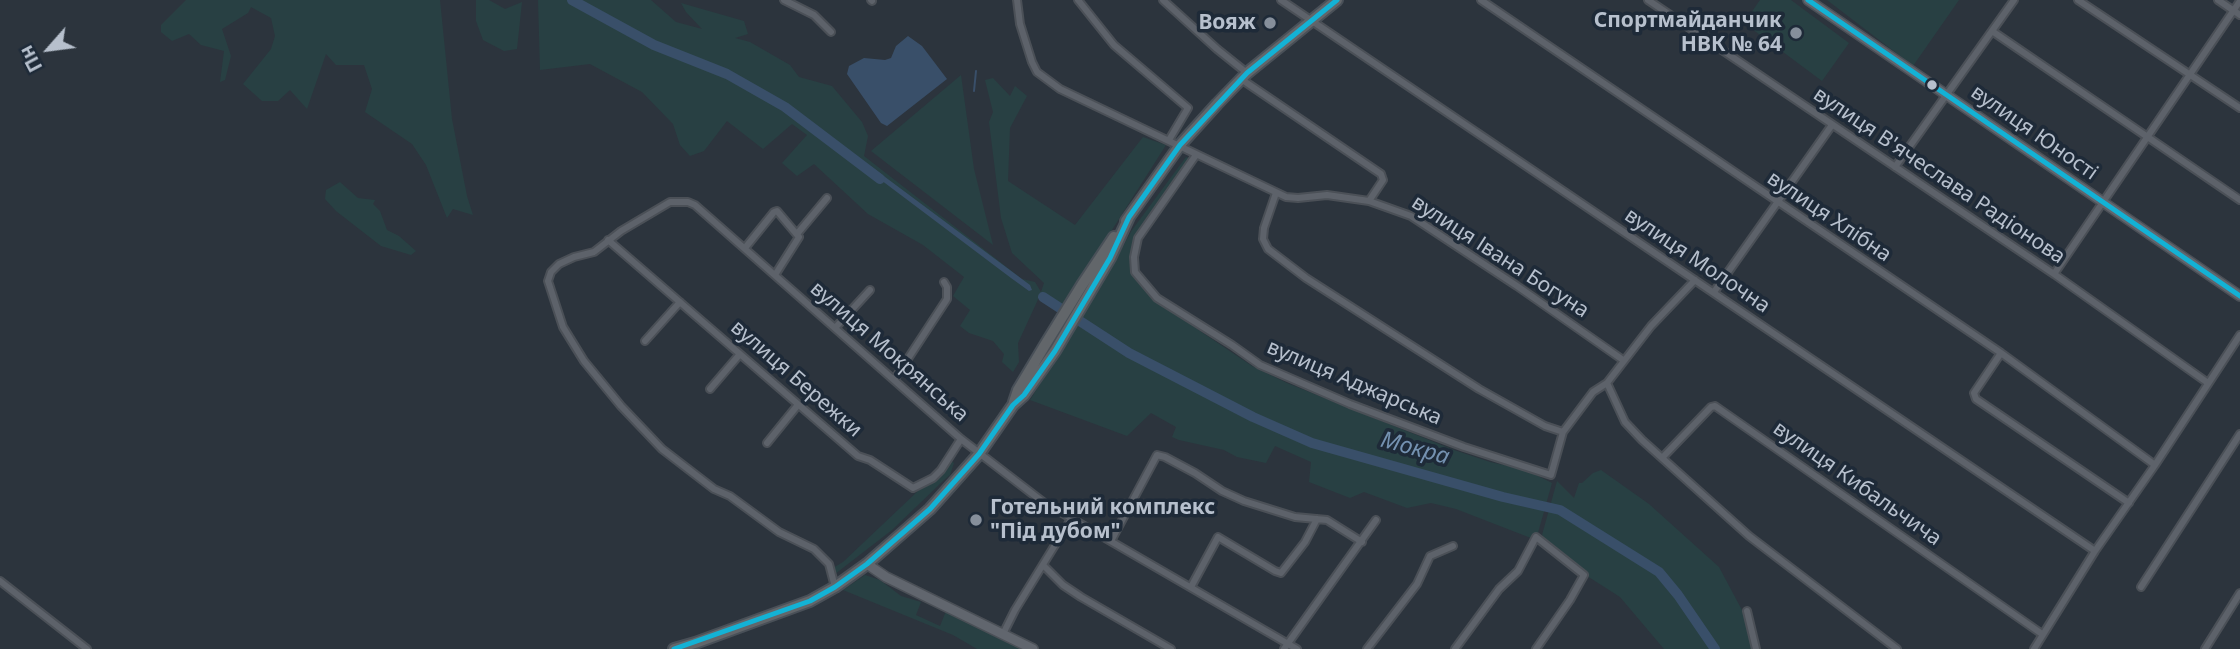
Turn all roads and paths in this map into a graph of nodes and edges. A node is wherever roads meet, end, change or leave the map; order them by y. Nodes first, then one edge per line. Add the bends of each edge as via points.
1 (784, 0) edge
2 (1017, 0) edge
3 (1077, 0) edge
4 (1163, 0) edge
5 (1281, 0) edge
6 (1337, 0) edge
7 (1482, 0) edge
8 (1648, 0) edge
9 (1808, 0) edge
10 (2014, 0) edge
11 (2078, 0) edge
12 (2218, 0) edge
13 (2240, 1) edge
14 (2237, 13) edge
15 (1310, 21) junction
16 (1992, 31) junction
17 (831, 32) dead end
18 (2190, 75) junction
19 (1244, 76) junction
20 (1947, 93) junction
21 (2240, 108) edge
22 (1832, 125) junction
23 (2147, 139) junction
24 (1175, 142) junction
25 (1196, 155) junction
26 (1895, 167) junction
27 (1276, 193) junction
28 (827, 198) dead end
29 (2240, 200) edge
30 (1369, 201) junction
31 (1777, 202) junction
32 (2104, 202) junction
33 (797, 234) junction
34 (608, 240) junction
35 (745, 248) junction
36 (2054, 274) junction
37 (775, 275) junction
38 (1695, 280) junction
39 (944, 282) dead end
40 (870, 290) dead end
41 (1714, 292) junction
42 (2240, 296) edge
43 (680, 302) junction
44 (835, 328) junction
45 (2240, 335) edge
46 (645, 341) dead end
47 (2001, 353) junction
48 (740, 354) junction
49 (1623, 360) junction
50 (894, 380) junction
51 (1607, 383) junction
52 (2208, 383) junction
53 (710, 389) dead end
54 (797, 406) junction
55 (1563, 432) junction
56 (2240, 433) edge
57 (961, 439) junction
58 (767, 443) dead end
59 (979, 454) junction
60 (1662, 458) junction
61 (2155, 465) junction
62 (2129, 503) junction
63 (1071, 519) junction
64 (1317, 519) junction
65 (1376, 520) dead end
66 (1111, 541) junction
67 (1362, 542) junction
68 (1453, 546) dead end
69 (2095, 551) junction
70 (867, 564) junction
71 (1043, 565) junction
72 (0, 581) edge
73 (835, 587) junction
74 (1191, 587) junction
75 (2141, 587) dead end
76 (2240, 593) edge
77 (1747, 611) dead end
78 (1003, 634) junction
79 (2042, 634) junction
80 (1286, 646) edge
81 (87, 649) edge
82 (674, 649) edge
83 (1033, 649) edge
84 (1171, 649) edge
85 (1297, 649) edge
86 (1367, 649) edge
87 (1455, 649) edge
88 (1536, 649) edge
89 (1756, 649) edge
90 (1897, 649) edge
91 (2034, 649) edge
92 (2204, 649) edge

1 - 17 street via 814,15
2 - 24 street, вулиця Івана Богуна via 1025,45 1037,72 1060,89
3 - 24 street via 1114,45 1188,108
4 - 19 street
5 - 15 street, вулиця Молочна
6 - 15 highway
7 - 31 street, вулиця Хлібна
8 - 22 street, вулиця В'ячеслава Радіонова
9 - 20 street, вулиця Юності
10 - 16 street
11 - 18 street
12 - 14 street
13 - 14 street
14 - 18 street
15 - 19 highway
15 - 38 street, вулиця Молочна
16 - 20 street
16 - 23 street
18 - 21 street
18 - 23 street
19 - 24 highway
19 - 30 street via 1381,174 1383,180
20 - 26 street
20 - 32 street, вулиця Юності
22 - 26 street, вулиця В'ячеслава Радіонова
22 - 31 street
23 - 29 street
23 - 32 street
24 - 25 street, вулиця Івана Богуна
24 - 59 highway via 1050,348
25 - 27 street, вулиця Івана Богуна
25 - 55 street, вулиця Аджарська via 1138,238 1135,272 1157,298 1259,365 1485,454 1551,475
26 - 36 street, вулиця В'ячеслава Радіонова
27 - 30 street, вулиця Івана Богуна
27 - 55 street via 1264,228 1268,249 1469,382
28 - 33 street
30 - 49 street, вулиця Івана Богуна via 1421,222
31 - 41 street
31 - 47 street, вулиця Хлібна
32 - 36 street
32 - 42 street, вулиця Юності
33 - 35 street via 775,211
33 - 37 street via 798,240
34 - 35 street, вулиця Мокрянська via 670,202 688,202
34 - 43 street, вулиця Бережки
34 - 73 street, вулиця Мокрянська via 594,251 559,264 548,281 563,327 584,361 662,450 779,532 814,549 828,564
35 - 37 street, вулиця Мокрянська
36 - 52 street, вулиця В'ячеслава Радіонова
37 - 44 street, вулиця Мокрянська
38 - 41 street, вулиця Молочна
38 - 49 street
39 - 50 street via 947,299
40 - 44 street
41 - 69 street, вулиця Молочна
43 - 46 street
43 - 48 street, вулиця Бережки
44 - 50 street, вулиця Мокрянська
45 - 52 street
47 - 61 street, вулиця Хлібна
47 - 62 street via 1974,393 1976,399
48 - 53 street
48 - 54 street, вулиця Бережки
49 - 51 street
50 - 57 street, вулиця Мокрянська
51 - 55 street via 1593,392
51 - 60 street via 1625,422
52 - 61 street
54 - 57 street, вулиця Бережки via 858,456 914,488 941,470
54 - 58 street
56 - 75 street
57 - 59 street, вулиця Мокрянська
59 - 63 street, вулиця Мокрянська
59 - 70 highway via 930,509
60 - 79 street, вулиця Кибальчича via 1715,406
60 - 90 street via 1749,536
61 - 62 street
62 - 69 street
63 - 66 street, вулиця Мокрянська
63 - 71 street
64 - 66 street via 1244,501 1157,456
64 - 67 street via 1327,520
64 - 74 street via 1281,573 1218,537
65 - 67 street
66 - 74 street, вулиця Мокрянська
67 - 80 street
68 - 86 street via 1430,556 1417,584
69 - 79 street
70 - 73 highway
70 - 78 street
71 - 78 street
71 - 84 street via 1062,585
72 - 81 street
73 - 82 highway via 795,607
74 - 80 street, вулиця Мокрянська
76 - 92 street
77 - 89 street
78 - 83 street
79 - 91 street
80 - 85 street, вулиця Мокрянська
87 - 88 street via 1518,571 1536,537 1584,575

